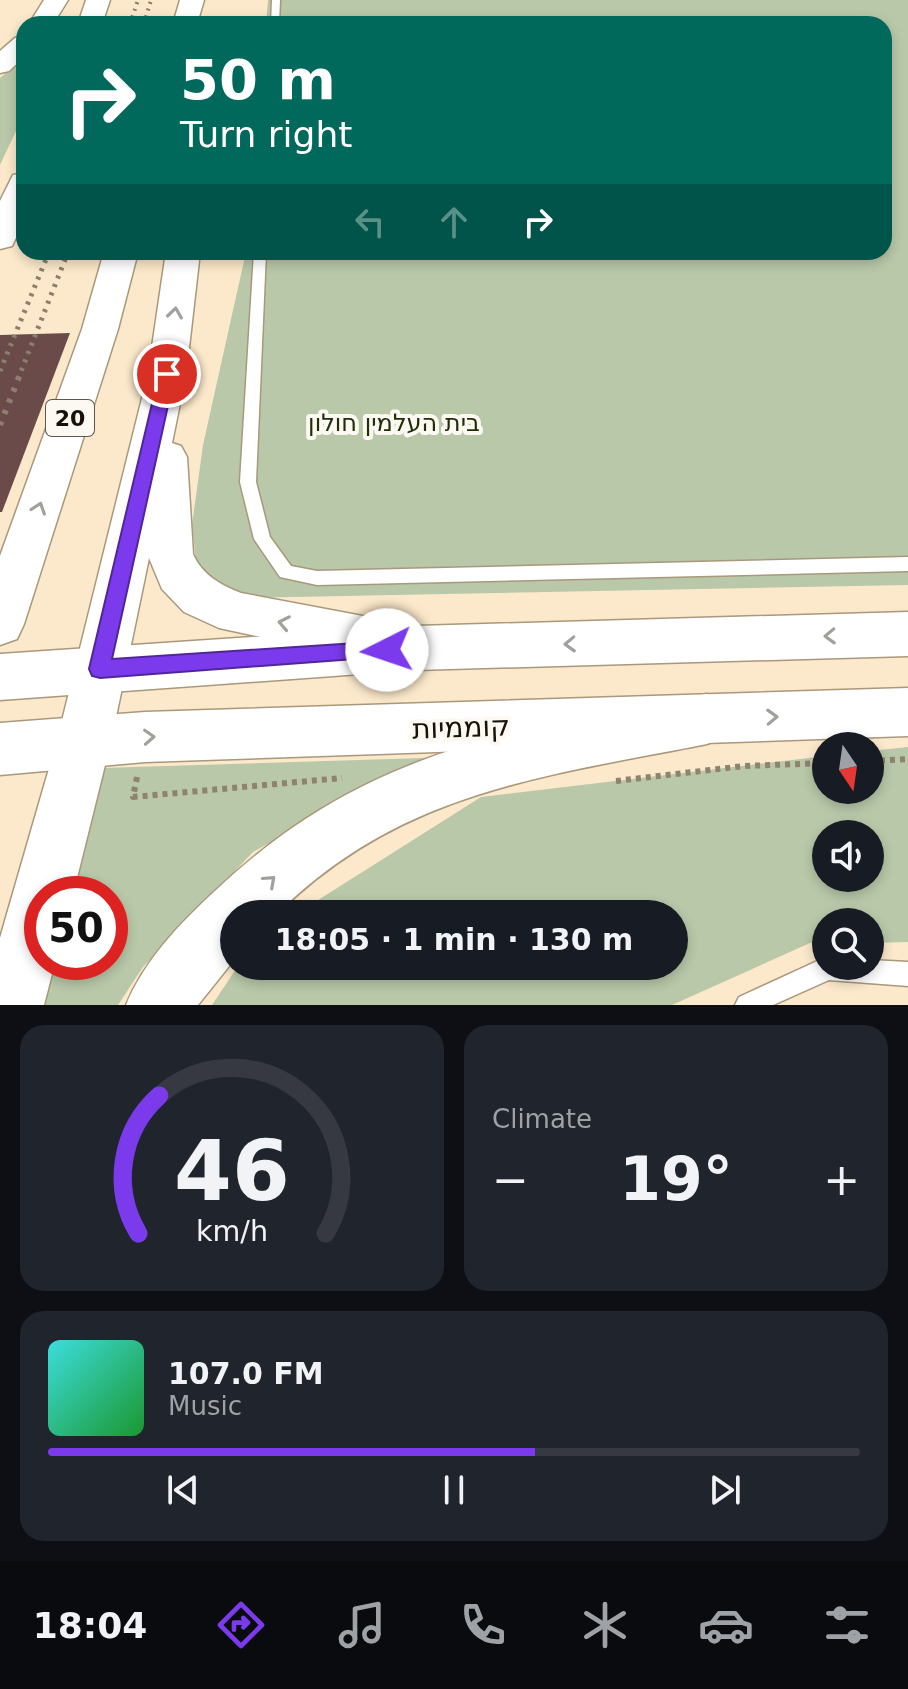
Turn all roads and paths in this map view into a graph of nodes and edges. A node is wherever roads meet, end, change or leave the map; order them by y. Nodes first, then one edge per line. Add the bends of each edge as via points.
1 (16, 50) edge
2 (0, 65) edge
3 (16, 201) edge
4 (0, 239) edge
5 (119, 260) edge
6 (182, 260) edge
7 (260, 260) edge
8 (167, 374) junction
9 (908, 564) edge
10 (0, 624) edge
11 (908, 634) edge
12 (416, 648) junction
13 (100, 669) junction
14 (21, 676) edge
15 (908, 712) edge
16 (707, 719) junction
17 (84, 741) junction
18 (8, 748) edge
19 (908, 759) edge
20 (884, 760) edge
21 (812, 764) edge
22 (601, 783) dead end
23 (47, 876) edge
24 (24, 961) edge
25 (908, 974) edge
26 (12, 1005) edge
27 (158, 1005) edge
28 (747, 1005) edge

1 - 2 main road
3 - 4 main road
10 -> 5 main road, 20
8 -> 6 main road
7 - 9 lane via 248,482 262,539 286,572 317,578
12 -> 8 main road via 236,613 190,590 170,554 167,534
8 - 13 main road
11 -> 12 main road
12 - 13 main road
13 - 14 main road
13 - 17 main road
16 -> 15 main road, קוממיות
17 -> 16 main road, קוממיות
27 -> 16 main road via 194,954 284,868 333,830 391,798 490,763
17 - 18 main road, קוממיות
17 - 23 main road
19 - 20 path
21 - 22 path
24 - 26 main road
25 - 28 lane via 828,968

